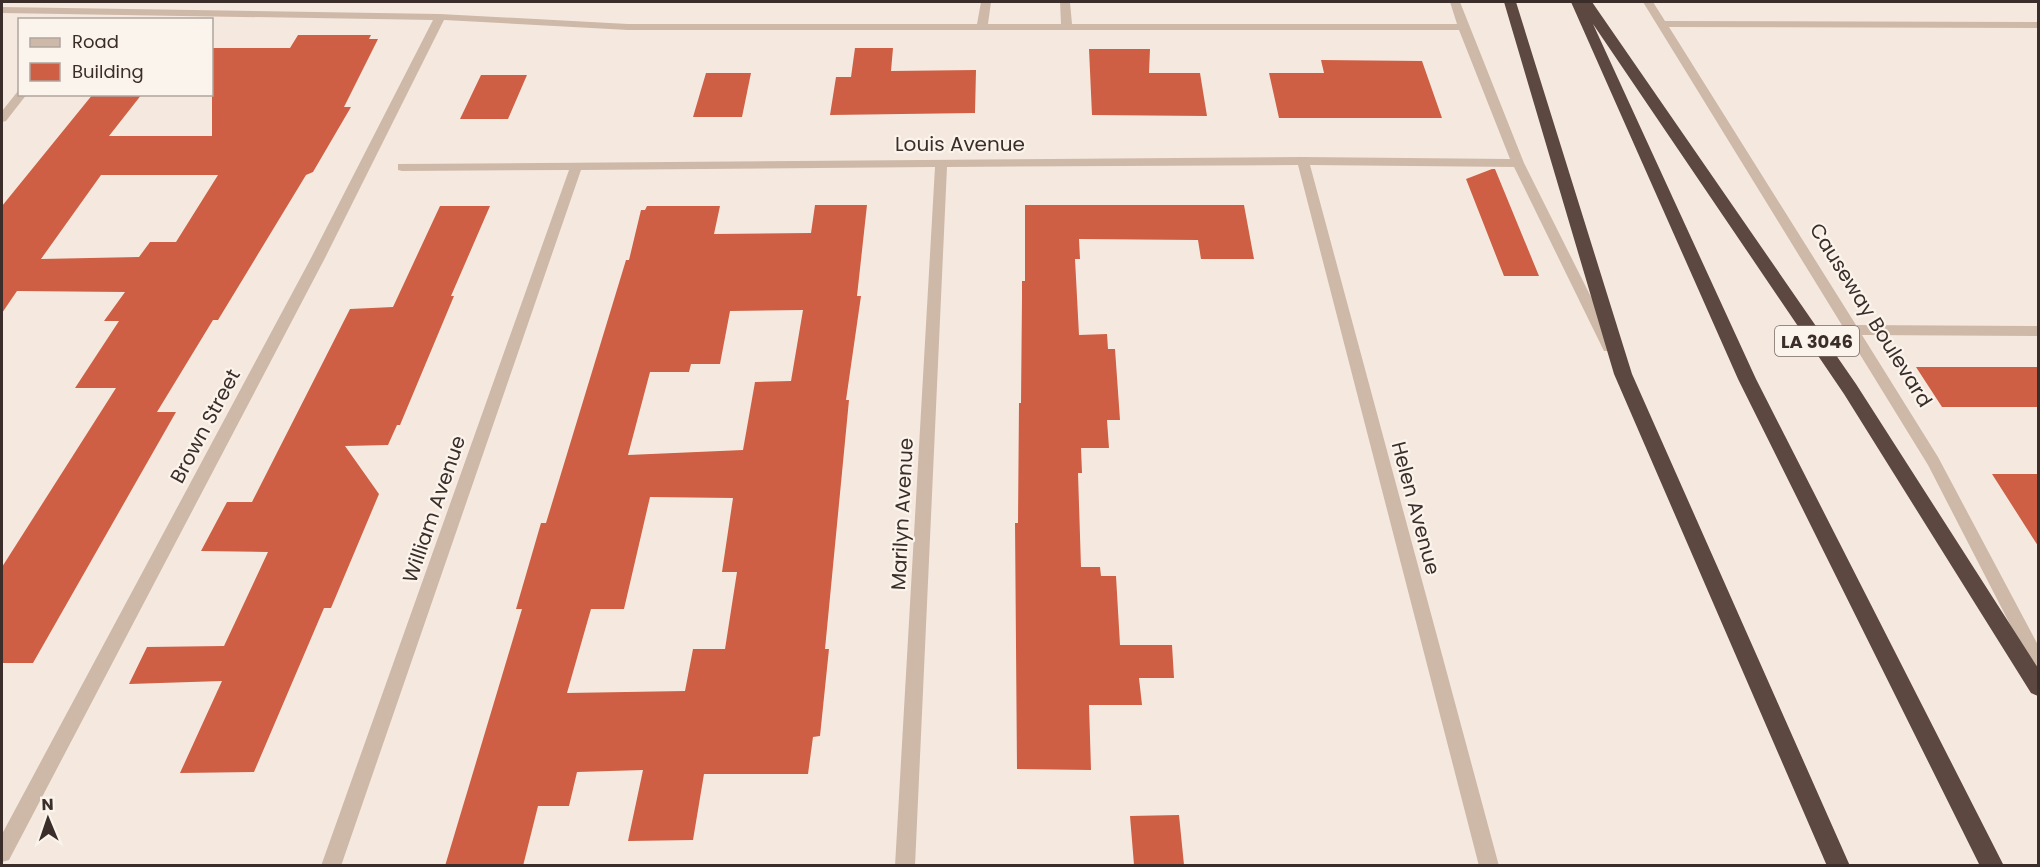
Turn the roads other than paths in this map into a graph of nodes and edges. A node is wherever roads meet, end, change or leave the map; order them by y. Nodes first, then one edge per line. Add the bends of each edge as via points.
1 (986, 2) edge
2 (1065, 2) edge
3 (1455, 2) edge
4 (1510, 2) edge
5 (1577, 2) edge
6 (1585, 2) edge
7 (1648, 2) edge
8 (2, 10) edge
9 (97, 10) junction
10 (440, 16) junction
11 (90, 18) edge
12 (1661, 24) junction
13 (2038, 25) edge
14 (982, 27) junction
15 (1067, 27) junction
16 (1463, 27) junction
17 (20, 96) edge
18 (2, 118) edge
19 (1302, 161) junction
20 (1518, 163) junction
21 (941, 164) junction
22 (402, 167) dead end
23 (576, 167) junction
24 (1852, 330) junction
25 (2038, 331) edge
26 (1623, 374) junction
27 (2038, 661) edge
28 (2038, 686) edge
29 (2, 853) edge
30 (331, 866) edge
31 (905, 866) edge
32 (1489, 866) edge
33 (1839, 866) edge
34 (1993, 866) edge

1 - 14 street
2 - 15 street
3 - 16 street
4 - 26 highway
5 - 34 highway via 1747,379
6 - 28 highway, LA 3046 via 1850,389
7 - 12 street, Causeway Boulevard
8 - 9 street
9 - 10 street
9 - 11 street
10 - 14 street via 628,27
10 - 29 street, Brown Street via 318,258
12 - 13 street
12 - 24 street, Causeway Boulevard
14 - 15 street
15 - 16 street
16 - 20 street
17 - 18 street
19 - 20 street, Louis Avenue
19 - 21 street, Louis Avenue
19 - 32 street, Helen Avenue
20 - 26 street
21 - 23 street, Louis Avenue
21 - 31 street, Marilyn Avenue
22 - 23 street, Louis Avenue
23 - 30 street, William Avenue
24 - 25 street
24 - 27 street, Causeway Boulevard via 1933,461
26 - 33 highway

